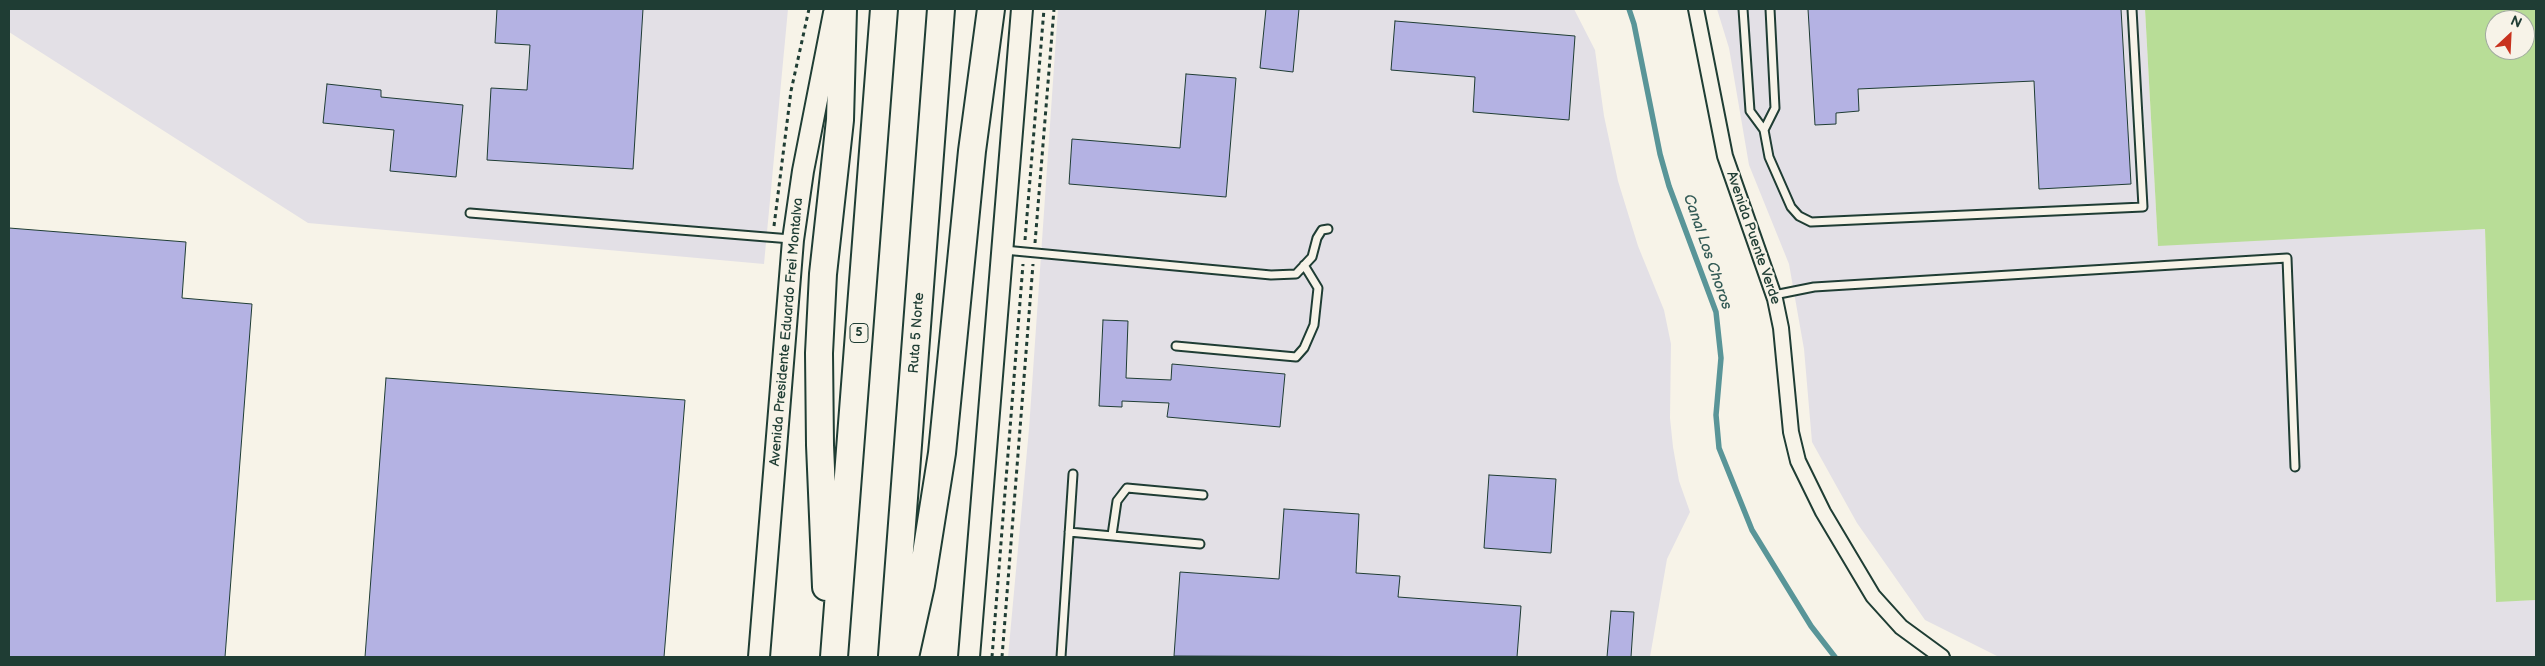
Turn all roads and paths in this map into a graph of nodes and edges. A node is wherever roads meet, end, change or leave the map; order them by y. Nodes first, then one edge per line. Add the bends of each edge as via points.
1 (834, 9) edge
2 (843, 9) edge
3 (884, 9) edge
4 (941, 9) edge
5 (990, 9) edge
6 (1022, 9) edge
7 (1044, 9) edge
8 (1054, 9) edge
9 (1696, 9) edge
10 (1743, 9) edge
11 (1770, 9) edge
12 (2132, 9) edge
13 (1764, 130) junction
14 (470, 213) dead end
15 (1328, 229) dead end
16 (793, 240) junction
17 (1002, 250) junction
18 (1024, 252) junction
19 (1034, 253) junction
20 (1304, 265) junction
21 (1774, 295) junction
22 (1176, 346) dead end
23 (2295, 467) dead end
24 (1073, 474) dead end
25 (1203, 495) dead end
26 (1069, 532) junction
27 (1112, 535) junction
28 (1200, 544) dead end
29 (759, 657) edge
30 (833, 657) edge
31 (892, 657) edge
32 (905, 657) edge
33 (970, 657) edge
34 (992, 657) edge
35 (1002, 657) edge
36 (1061, 657) edge
37 (1942, 657) edge

1 - 16 main road, Avenida Presidente Eduardo Frei Montalva
2 - 30 highway via 840,120 823,274 819,352 822,505
3 - 30 highway, 5
4 - 31 highway, Ruta 5 Norte
5 - 32 highway via 972,151 942,453 921,585
6 - 17 main road
7 - 18 path
8 - 19 path
9 - 21 street, Avenida Puente Verde via 1725,156
10 - 13 lane via 1750,111
11 - 13 lane via 1775,108
12 - 13 lane via 2143,207 1811,222 1791,207 1769,157
14 - 16 lane
15 - 20 lane via 1322,230 1312,256
16 - 29 main road, Avenida Presidente Eduardo Frei Montalva
17 - 18 lane
17 - 33 main road
18 - 19 lane
18 - 34 path
19 - 20 lane via 1271,275 1296,274
19 - 35 path
20 - 22 lane via 1318,288 1314,325 1304,348 1296,357
21 - 23 lane via 1814,287 2287,258
21 - 37 street, Avenida Puente Verde via 1782,328 1791,432 1804,475 1873,596 1901,628
24 - 26 lane
25 - 27 lane via 1127,488 1117,501
26 - 27 lane
26 - 36 lane
27 - 28 lane

